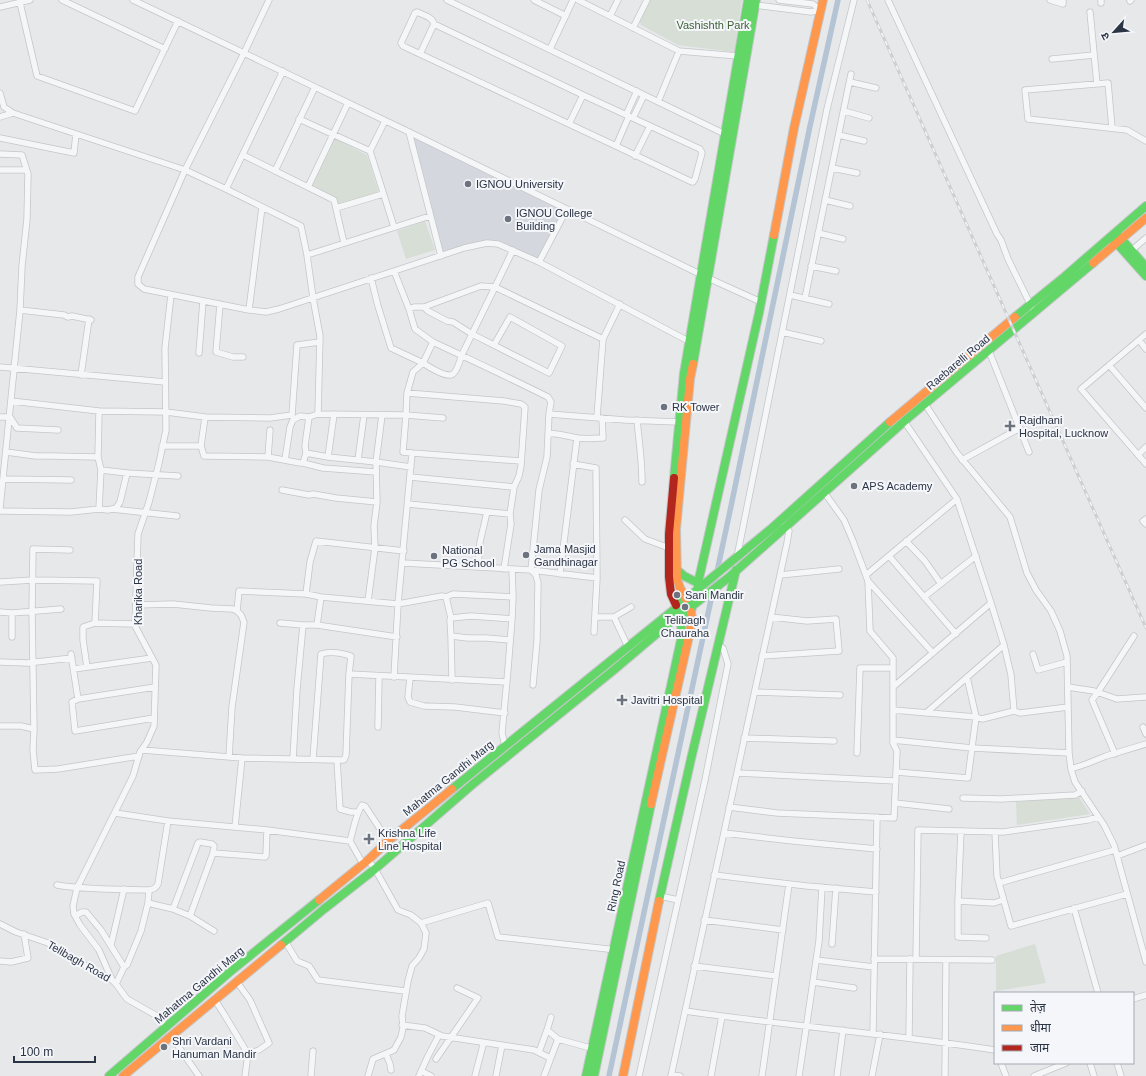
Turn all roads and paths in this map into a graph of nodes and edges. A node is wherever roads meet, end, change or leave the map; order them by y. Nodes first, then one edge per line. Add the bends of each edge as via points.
1 (30, 0) edge
2 (62, 0) edge
3 (133, 0) edge
4 (269, 0) edge
5 (447, 0) edge
6 (573, 0) edge
7 (578, 0) edge
8 (618, 0) edge
9 (647, 0) edge
10 (779, 0) edge
11 (823, 0) edge
12 (854, 0) edge
13 (888, 0) edge
14 (1050, 0) edge
15 (1063, 0) edge
16 (538, 1) edge
17 (752, 1) edge
18 (458, 2) edge
19 (20, 3) junction
20 (0, 7) edge
21 (820, 10) junction
22 (1090, 12) dead end
23 (566, 16) junction
24 (610, 16) junction
25 (178, 22) junction
26 (434, 24) junction
27 (633, 28) junction
28 (165, 49) junction
29 (550, 49) junction
30 (679, 51) junction
31 (244, 53) junction
32 (420, 54) junction
33 (1094, 55) junction
34 (738, 56) junction
35 (1052, 59) dead end
36 (283, 71) junction
37 (852, 74) dead end
38 (850, 82) junction
39 (1097, 84) junction
40 (315, 87) junction
41 (876, 88) dead end
42 (637, 91) junction
43 (0, 93) edge
44 (583, 95) junction
45 (644, 95) junction
46 (658, 102) junction
47 (348, 103) junction
48 (844, 112) junction
49 (13, 113) junction
50 (630, 116) junction
51 (0, 117) edge
52 (870, 118) dead end
53 (299, 119) junction
54 (385, 121) junction
55 (569, 124) junction
56 (650, 126) junction
57 (1112, 128) junction
58 (409, 132) junction
59 (76, 134) junction
60 (333, 135) junction
61 (839, 135) junction
62 (729, 136) junction
63 (0, 138) edge
64 (864, 141) dead end
65 (1146, 141) edge
66 (616, 146) junction
67 (370, 151) junction
68 (0, 154) edge
69 (242, 155) junction
70 (636, 156) junction
71 (832, 168) junction
72 (0, 170) edge
73 (26, 170) junction
74 (185, 170) junction
75 (275, 171) junction
76 (858, 174) dead end
77 (308, 187) junction
78 (226, 189) junction
79 (383, 194) junction
80 (825, 200) junction
81 (850, 206) dead end
82 (1146, 206) edge
83 (262, 207) junction
84 (336, 208) junction
85 (567, 209) junction
86 (430, 216) junction
87 (1146, 218) edge
88 (394, 228) junction
89 (818, 234) junction
90 (1113, 234) junction
91 (1146, 238) edge
92 (843, 239) dead end
93 (1119, 241) junction
94 (344, 243) junction
95 (514, 250) junction
96 (1132, 250) junction
97 (307, 255) junction
98 (440, 256) junction
99 (539, 262) junction
100 (811, 266) junction
101 (1146, 267) edge
102 (394, 271) junction
103 (836, 271) dead end
104 (704, 276) junction
105 (1146, 276) edge
106 (371, 278) junction
107 (495, 287) junction
108 (171, 295) junction
109 (790, 295) junction
110 (313, 298) junction
111 (805, 298) junction
112 (203, 301) junction
113 (761, 302) junction
114 (220, 304) junction
115 (620, 304) junction
116 (829, 304) dead end
117 (1030, 305) junction
118 (424, 307) junction
119 (409, 309) junction
120 (20, 310) junction
121 (250, 310) junction
122 (1035, 313) junction
123 (782, 332) junction
124 (472, 334) junction
125 (1146, 334) edge
126 (603, 339) junction
127 (1139, 340) junction
128 (821, 341) dead end
129 (320, 342) junction
130 (433, 342) junction
131 (693, 343) junction
132 (494, 345) junction
133 (1146, 349) edge
134 (989, 351) junction
135 (199, 353) dead end
136 (462, 355) junction
137 (243, 357) dead end
138 (422, 363) junction
139 (1109, 365) junction
140 (0, 367) edge
141 (14, 368) junction
142 (81, 375) junction
143 (165, 382) junction
144 (407, 392) junction
145 (11, 401) junction
146 (925, 404) junction
147 (1146, 408) edge
148 (99, 411) junction
149 (166, 412) junction
150 (318, 414) junction
151 (334, 414) junction
152 (549, 414) junction
153 (364, 415) junction
154 (382, 415) junction
155 (406, 415) junction
156 (309, 416) junction
157 (0, 417) edge
158 (10, 417) junction
159 (204, 417) junction
160 (443, 418) dead end
161 (600, 418) junction
162 (637, 420) junction
163 (904, 421) junction
164 (679, 422) junction
165 (1020, 428) junction
166 (58, 430) dead end
167 (270, 430) dead end
168 (548, 433) junction
169 (577, 438) junction
170 (162, 446) junction
171 (201, 446) junction
172 (1146, 447) edge
173 (6, 452) junction
174 (1029, 452) dead end
175 (306, 453) junction
176 (412, 453) junction
177 (1138, 455) junction
178 (98, 457) junction
179 (268, 457) junction
180 (328, 457) junction
181 (285, 460) junction
182 (358, 460) junction
183 (962, 460) junction
184 (3, 461) edge
185 (521, 461) junction
186 (376, 462) junction
187 (303, 463) junction
188 (573, 464) junction
189 (1146, 464) edge
190 (411, 467) junction
191 (101, 470) junction
192 (376, 472) junction
193 (127, 473) junction
194 (156, 475) junction
195 (178, 476) dead end
196 (410, 477) junction
197 (3, 479) junction
198 (71, 480) dead end
199 (642, 482) dead end
200 (514, 487) junction
201 (282, 490) dead end
202 (824, 492) junction
203 (1, 495) edge
204 (956, 499) junction
205 (378, 502) junction
206 (408, 504) junction
207 (99, 509) junction
208 (112, 509) junction
209 (0, 510) edge
210 (487, 512) junction
211 (145, 514) junction
212 (510, 514) junction
213 (177, 516) dead end
214 (1146, 519) edge
215 (625, 520) dead end
216 (783, 523) junction
217 (1146, 524) edge
218 (906, 541) junction
219 (375, 548) junction
220 (669, 548) junction
221 (70, 550) dead end
222 (404, 551) junction
223 (889, 556) junction
224 (976, 556) junction
225 (737, 557) junction
226 (402, 563) junction
227 (478, 567) junction
228 (504, 569) junction
229 (512, 569) junction
230 (676, 569) junction
231 (840, 569) dead end
232 (531, 570) junction
233 (736, 570) junction
234 (560, 574) junction
235 (780, 575) junction
236 (866, 575) junction
237 (597, 578) junction
238 (33, 580) junction
239 (868, 581) junction
240 (0, 582) edge
241 (941, 584) junction
242 (698, 586) junction
243 (306, 594) junction
244 (321, 597) junction
245 (446, 597) junction
246 (512, 597) junction
247 (924, 597) junction
248 (686, 599) junction
249 (368, 601) junction
250 (991, 603) junction
251 (398, 604) junction
252 (136, 605) junction
253 (631, 607) dead end
254 (62, 609) dead end
255 (677, 609) junction
256 (691, 609) junction
257 (238, 610) junction
258 (0, 612) edge
259 (32, 612) junction
260 (12, 613) junction
261 (595, 617) junction
262 (614, 617) junction
263 (771, 617) junction
264 (451, 618) junction
265 (512, 619) junction
266 (96, 623) junction
267 (280, 623) dead end
268 (135, 624) junction
269 (303, 625) junction
270 (317, 625) junction
271 (594, 632) dead end
272 (956, 634) junction
273 (452, 636) junction
274 (1134, 636) dead end
275 (12, 637) dead end
276 (397, 637) junction
277 (510, 640) junction
278 (718, 645) junction
279 (1004, 645) junction
280 (628, 647) junction
281 (933, 653) junction
282 (1033, 654) dead end
283 (762, 656) junction
284 (152, 658) junction
285 (0, 662) edge
286 (33, 662) junction
287 (1068, 662) junction
288 (87, 667) junction
289 (893, 668) junction
290 (74, 669) junction
291 (349, 674) junction
292 (379, 676) junction
293 (394, 677) junction
294 (966, 677) junction
295 (410, 678) junction
296 (452, 680) junction
297 (507, 682) junction
298 (533, 684) dead end
299 (155, 687) junction
300 (1068, 687) junction
301 (893, 688) junction
302 (755, 692) junction
303 (1098, 692) junction
304 (840, 695) dead end
305 (1146, 697) edge
306 (78, 699) junction
307 (1068, 707) junction
308 (893, 710) junction
309 (1014, 711) junction
310 (926, 712) junction
311 (504, 713) junction
312 (976, 717) junction
313 (154, 718) junction
314 (0, 726) edge
315 (378, 727) dead end
316 (1143, 727) dead end
317 (34, 729) junction
318 (1146, 734) edge
319 (744, 738) junction
320 (893, 740) junction
321 (834, 741) dead end
322 (1146, 744) edge
323 (505, 746) junction
324 (972, 748) junction
325 (142, 750) junction
326 (857, 753) dead end
327 (1069, 753) junction
328 (1115, 754) junction
329 (139, 756) junction
330 (229, 757) junction
331 (242, 758) junction
332 (293, 759) junction
333 (313, 759) junction
334 (337, 760) junction
335 (1071, 769) junction
336 (896, 772) junction
337 (737, 773) junction
338 (896, 781) junction
339 (1082, 791) junction
340 (962, 798) dead end
341 (894, 804) junction
342 (729, 807) junction
343 (949, 809) dead end
344 (358, 812) junction
345 (115, 813) junction
346 (877, 817) junction
347 (1098, 817) junction
348 (168, 821) junction
349 (235, 827) junction
350 (267, 830) junction
351 (961, 831) junction
352 (995, 832) junction
353 (724, 833) junction
354 (388, 840) junction
355 (350, 841) junction
356 (1146, 845) edge
357 (877, 849) junction
358 (213, 852) junction
359 (1116, 853) junction
360 (365, 862) junction
361 (375, 869) junction
362 (714, 875) junction
363 (999, 883) junction
364 (56, 884) dead end
365 (789, 884) junction
366 (822, 887) junction
367 (77, 888) junction
368 (836, 888) junction
369 (124, 889) junction
370 (150, 890) junction
371 (876, 892) junction
372 (1128, 894) junction
373 (660, 896) junction
374 (678, 900) junction
375 (1003, 900) junction
376 (958, 901) junction
377 (148, 903) junction
378 (1074, 908) junction
379 (173, 909) junction
380 (75, 916) junction
381 (190, 916) junction
382 (704, 920) junction
383 (421, 923) junction
384 (0, 924) edge
385 (783, 930) junction
386 (214, 931) dead end
387 (24, 934) junction
388 (986, 938) dead end
389 (285, 941) junction
390 (832, 944) dead end
391 (111, 945) junction
392 (617, 950) junction
393 (874, 959) junction
394 (913, 959) junction
395 (816, 960) junction
396 (946, 960) junction
397 (992, 960) dead end
398 (0, 961) edge
399 (1146, 962) edge
400 (694, 966) junction
401 (874, 966) junction
402 (124, 967) junction
403 (776, 976) junction
404 (114, 982) junction
405 (237, 982) junction
406 (813, 982) junction
407 (457, 988) dead end
408 (854, 988) dead end
409 (405, 991) junction
410 (1098, 992) edge
411 (1146, 995) edge
412 (1134, 999) edge
413 (215, 1000) junction
414 (685, 1011) junction
415 (722, 1016) junction
416 (551, 1017) dead end
417 (770, 1022) junction
418 (402, 1025) junction
419 (806, 1026) junction
420 (166, 1027) junction
421 (547, 1030) junction
422 (843, 1030) junction
423 (873, 1033) junction
424 (880, 1034) junction
425 (439, 1035) junction
426 (171, 1036) junction
427 (909, 1037) junction
428 (451, 1038) junction
429 (558, 1039) junction
430 (944, 1042) junction
431 (483, 1045) dead end
432 (502, 1045) junction
433 (596, 1049) junction
434 (994, 1050) edge
435 (313, 1051) dead end
436 (539, 1052) junction
437 (248, 1054) junction
438 (386, 1054) junction
439 (550, 1058) junction
440 (436, 1059) dead end
441 (1001, 1064) edge
442 (1064, 1064) edge
443 (1090, 1064) edge
444 (1117, 1064) edge
445 (391, 1070) dead end
446 (420, 1073) edge
447 (671, 1075) edge
448 (108, 1076) edge
449 (123, 1076) edge
450 (199, 1076) edge
451 (245, 1076) edge
452 (310, 1076) edge
453 (368, 1076) edge
454 (430, 1076) edge
455 (475, 1076) edge
456 (496, 1076) edge
457 (544, 1076) edge
458 (586, 1076) edge
459 (594, 1076) edge
460 (623, 1076) edge
461 (639, 1076) edge
462 (680, 1076) edge
463 (711, 1076) edge
464 (762, 1076) edge
465 (799, 1076) edge
466 (837, 1076) edge
467 (872, 1076) edge
468 (944, 1076) edge
469 (1006, 1076) edge
470 (1034, 1076) edge
471 (1094, 1076) edge
472 (1121, 1076) edge

1 - 19 street
2 - 28 street
3 - 25 street
4 - 31 street
5 - 18 street
6 - 23 street
7 - 24 street
8 - 24 street
9 - 27 street
10 - 21 street via 813,4
11 - 21 main road
12 - 109 street via 828,109
13 - 117 street
14 - 15 street via 1063,4
16 - 23 street
17 - 21 street via 811,12
17 - 34 main road
17 - 62 main road
18 - 29 street
19 - 20 street
19 - 28 street via 37,76 135,111
21 - 113 main road via 794,128
22 - 33 street
23 - 29 street
24 - 27 street
25 - 28 street
25 - 31 street
26 - 32 street
26 - 32 street via 432,19 416,12 402,41 401,45
26 - 44 street
27 - 30 street
29 - 42 street
30 - 34 street
30 - 46 street
31 - 36 street
31 - 74 street
32 - 55 street
33 - 35 street
33 - 39 street
34 - 62 main road
36 - 40 street
36 - 69 street
37 - 38 street
38 - 41 street
38 - 48 street
39 - 57 street via 1108,83
39 - 57 street via 1025,90 1028,119
40 - 47 street
40 - 53 street
42 - 45 street
42 - 50 street
43 - 49 street via 4,107
44 - 50 street
44 - 55 street
45 - 46 street
45 - 50 street
46 - 62 street
47 - 54 street
47 - 60 street
48 - 52 street
48 - 61 street
49 - 51 street
49 - 59 street
50 - 56 street
50 - 66 street
53 - 60 street
53 - 75 street
54 - 58 street
54 - 67 street
55 - 66 street
56 - 70 street
56 - 70 street via 702,151 695,179 692,182
57 - 65 street via 1127,130
58 - 85 street
58 - 86 street
59 - 63 street via 74,153
59 - 74 street
60 - 67 street
60 - 77 street
61 - 64 street
61 - 71 street
62 - 104 main road
66 - 70 street
67 - 79 street
68 - 73 street via 22,155
69 - 75 street
69 - 78 street
71 - 76 street
71 - 80 street
72 - 73 street
73 - 120 street via 28,219
74 - 78 street
74 - 108 street via 138,277 138,284 144,289
75 - 77 street
77 - 84 street via 334,200
78 - 83 street
79 - 84 street
79 - 88 street
80 - 81 street
80 - 89 street
82 - 90 main road
83 - 97 street via 301,226
83 - 121 street
84 - 94 street
85 - 99 street
85 - 104 street
86 - 88 street
86 - 98 street
87 - 93 main road, Raebarelli Road
88 - 94 street
89 - 92 street
89 - 100 street
90 - 93 main road
90 - 117 main road
91 - 96 street
93 - 96 main road
93 - 105 main road
93 - 122 main road, Raebarelli Road
94 - 97 street
95 - 98 street via 486,243
95 - 99 street
95 - 107 street
96 - 101 main road
97 - 110 street
98 - 102 street
99 - 115 street
100 - 103 street
100 - 111 street
102 - 106 street
102 - 119 street
104 - 113 street
104 - 131 main road
106 - 110 street
106 - 138 street via 391,348
107 - 118 street via 481,286
107 - 124 street
107 - 126 street
108 - 112 street
108 - 143 street, Kharika Road via 165,348
109 - 111 street
109 - 123 street
110 - 121 street via 266,312
110 - 129 street
111 - 116 street
112 - 114 street
112 - 135 street
113 - 242 main road
114 - 121 street
114 - 137 street via 216,352
115 - 126 street
115 - 131 street
117 - 122 street
117 - 216 main road via 906,408
118 - 119 street
118 - 124 street
119 - 130 street via 415,330
120 - 141 street
120 - 142 street via 90,319
122 - 134 main road, Raebarelli Road
123 - 128 street
123 - 225 street
124 - 132 street
124 - 136 street
125 - 127 street
126 - 161 street
127 - 133 street
127 - 139 street
129 - 150 street
129 - 159 street via 297,345 292,415 270,418
130 - 136 street
130 - 138 street
131 - 164 main road, Ring Road via 684,373
131 - 230 main road via 676,529
132 - 132 street via 549,372 562,346 510,317
134 - 146 main road, Raebarelli Road
134 - 165 street
136 - 138 street via 456,371 451,375
136 - 152 street via 548,397
138 - 144 street via 414,372
139 - 147 street
139 - 177 street via 1081,389
140 - 141 street
141 - 142 street
141 - 145 street
142 - 143 street
143 - 149 street, Kharika Road
144 - 155 street
144 - 185 street via 521,404 525,407
145 - 148 street
145 - 158 street
146 - 163 main road, Raebarelli Road
146 - 183 street
148 - 149 street
148 - 178 street
149 - 159 street
149 - 170 street, Kharika Road via 166,430
150 - 151 street
150 - 156 street
151 - 153 street
151 - 180 street
152 - 161 street
152 - 168 street
153 - 154 street
153 - 182 street
154 - 155 street
154 - 186 street
155 - 160 street
155 - 176 street via 402,452
156 - 175 street
156 - 181 street via 300,416 293,420
157 - 158 street
158 - 166 street via 17,428
158 - 173 street
159 - 171 street
161 - 162 street
161 - 169 street via 603,438
162 - 164 street
162 - 199 street
163 - 202 main road, Raebarelli Road
163 - 204 street
164 - 220 main road, Ring Road
165 - 174 street
165 - 183 street
167 - 179 street
168 - 169 street
168 - 232 street
169 - 188 street
170 - 171 street
170 - 194 street, Kharika Road
171 - 179 street via 204,456
172 - 177 street
173 - 178 street via 36,456
173 - 184 street
175 - 180 street
175 - 187 street
176 - 185 street
176 - 190 street
177 - 189 street
178 - 191 street
179 - 181 street
180 - 182 street
181 - 187 street
182 - 186 street
183 - 287 street via 1010,517 1027,573 1051,611 1060,631
184 - 197 street
185 - 200 street
186 - 190 street
186 - 192 street
187 - 192 street via 323,468
188 - 234 street
188 - 237 street via 596,468
190 - 196 street
191 - 193 street
191 - 207 street
192 - 205 street
193 - 194 street
193 - 208 street via 120,502
194 - 195 street
194 - 211 street, Kharika Road
196 - 200 street
196 - 206 street
197 - 198 street
197 - 203 street
200 - 212 street
201 - 205 street
202 - 216 main road, Raebarelli Road
202 - 236 street via 844,520
203 - 209 street
204 - 218 street
204 - 224 street
205 - 219 street via 374,526
206 - 210 street
206 - 222 street
207 - 208 street
207 - 209 street via 71,512
208 - 211 street
210 - 212 street
210 - 227 street via 480,542
211 - 213 street
211 - 252 street, Kharika Road via 138,534
212 - 228 street
214 - 217 street via 1143,521
215 - 220 street via 645,539
216 - 225 main road
216 - 233 main road via 775,537
216 - 235 street via 790,531
218 - 223 street
218 - 241 street
219 - 222 street
219 - 243 street via 316,541 310,562
219 - 249 street
220 - 255 main road, Ring Road via 671,594
221 - 238 street via 33,549
222 - 226 street
223 - 236 street
223 - 247 street
224 - 241 street
224 - 250 street
225 - 242 main road via 707,582
226 - 227 street
226 - 251 street
227 - 228 street
228 - 229 street
229 - 232 street
229 - 246 street
230 - 242 main road
230 - 248 main road via 680,588
231 - 235 street
232 - 234 street
232 - 298 street via 536,575 538,583
233 - 256 main road
233 - 278 main road
234 - 237 street
235 - 263 street
236 - 239 street
237 - 261 street
238 - 240 street
238 - 259 street
238 - 266 street via 97,581
239 - 281 street
239 - 289 street via 870,631 894,658
241 - 247 street
242 - 248 main road
243 - 244 street
243 - 257 street via 239,591
244 - 249 street
244 - 270 street
245 - 246 street via 453,594
245 - 251 street
245 - 264 street
246 - 265 street
247 - 272 street
248 - 255 main road via 680,600
248 - 256 main road via 691,602
249 - 251 street
250 - 272 street
250 - 279 street
251 - 276 street
252 - 257 street via 174,604
252 - 268 street, Kharika Road
253 - 262 street
254 - 259 street
255 - 256 main road via 685,615
255 - 280 main road, Mahatma Gandhi Marg
255 - 361 main road via 615,669 473,784
255 - 392 main road, Ring Road via 682,635
256 - 392 main road via 689,636
257 - 330 street via 244,622 232,707
258 - 260 street
259 - 260 street
259 - 286 street
260 - 275 street
261 - 262 street
261 - 271 street
262 - 280 street
263 - 283 street
263 - 283 street via 807,621 836,619 839,651
264 - 265 street via 471,616
264 - 273 street
265 - 277 street
266 - 268 street
266 - 288 street via 83,627
267 - 269 street
268 - 284 street, Kharika Road
269 - 270 street
269 - 332 street
270 - 276 street
272 - 281 street
273 - 277 street
273 - 296 street
274 - 303 street
276 - 293 street
277 - 297 street
278 - 373 main road
278 - 374 street via 723,648 728,664
279 - 294 street
279 - 309 street via 1011,675
280 - 323 main road, Mahatma Gandhi Marg
281 - 301 street
282 - 287 street via 1038,670
283 - 302 street
284 - 288 street
284 - 299 street, Kharika Road via 156,665
285 - 286 street
286 - 290 street via 72,656
286 - 317 street
287 - 300 street
288 - 290 street
289 - 301 street
289 - 326 street via 860,668
290 - 306 street
291 - 292 street
291 - 333 street via 351,656 321,654
291 - 334 street via 346,755 344,760
292 - 293 street
292 - 315 street
293 - 295 street
294 - 310 street
294 - 312 street
295 - 296 street
295 - 311 street via 410,702 424,706
296 - 297 street
297 - 311 street
299 - 306 street
299 - 313 street, Kharika Road
300 - 303 street
300 - 307 street
301 - 308 street
302 - 304 street
302 - 319 street
303 - 305 street via 1117,699
303 - 328 street via 1092,700
306 - 313 street via 72,702 75,731
307 - 309 street via 1020,713
307 - 327 street
308 - 310 street
308 - 320 street
309 - 312 street via 982,719
310 - 312 street
311 - 323 street via 502,733
312 - 324 street
313 - 325 street, Kharika Road via 151,734
314 - 317 street
316 - 318 street
317 - 329 street via 35,770 58,769
319 - 321 street
319 - 337 street
320 - 324 street
320 - 336 street via 897,751
322 - 328 street
323 - 354 main road, Mahatma Gandhi Marg
324 - 327 street
324 - 336 street via 968,778
325 - 329 street, Kharika Road
325 - 330 street
327 - 335 street
328 - 335 street
329 - 345 street, Kharika Road via 133,776
330 - 331 street
331 - 332 street
331 - 349 street
332 - 333 street
333 - 334 street
334 - 344 street via 340,809
335 - 339 street via 1075,782
336 - 338 street
337 - 338 street
337 - 342 street
338 - 341 street
339 - 340 street via 1075,795 1001,799
339 - 347 street
341 - 343 street
341 - 346 street via 894,818
342 - 346 street via 777,813
342 - 353 street
344 - 354 street via 360,806 365,806
344 - 355 street
345 - 348 street
345 - 367 street, Kharika Road
346 - 357 street
347 - 352 street
347 - 359 street
348 - 349 street
348 - 370 street via 158,884
349 - 350 street
350 - 355 street
350 - 358 street via 265,857
351 - 352 street
351 - 376 street
351 - 394 street via 918,830
352 - 363 street
353 - 357 street
353 - 362 street
354 - 360 main road, Mahatma Gandhi Marg
355 - 360 street
356 - 359 street
357 - 371 street
358 - 379 street via 212,844 198,844
358 - 381 street
359 - 363 street
359 - 372 street
360 - 361 street
360 - 420 main road, Mahatma Gandhi Marg
361 - 383 street via 398,910 411,915
361 - 389 main road
362 - 365 street
362 - 382 street
363 - 375 street
364 - 367 street
365 - 366 street
365 - 385 street
366 - 368 street
366 - 395 street
367 - 369 street
367 - 380 street, Kharika Road via 73,906
368 - 371 street
368 - 390 street
369 - 370 street
369 - 391 street
370 - 377 street
371 - 393 street
372 - 378 street
372 - 399 street
373 - 374 street
373 - 460 main road
374 - 461 street
375 - 376 street via 994,903
375 - 378 street via 1011,926
376 - 388 street via 958,937
377 - 379 street
377 - 402 street via 141,931
378 - 410 street
379 - 381 street
380 - 391 street via 86,912
380 - 404 street via 99,950
381 - 386 street
382 - 385 street
382 - 400 street
383 - 392 street via 488,903 498,937
383 - 409 street via 426,933 424,949 412,966
384 - 387 street, Telibagh Road
385 - 403 street
387 - 398 street via 28,958 11,962
387 - 404 street, Telibagh Road via 48,942
389 - 405 main road
389 - 409 street via 297,961 309,966 318,980
391 - 402 street
392 - 433 main road, Ring Road
393 - 394 street
393 - 401 street
394 - 396 street
394 - 427 street
395 - 401 street
395 - 406 street
396 - 397 street
396 - 430 street
400 - 403 street
400 - 414 street
401 - 423 street
402 - 404 street
403 - 417 street
404 - 420 street, Telibagh Road via 127,999 157,1016
405 - 413 main road
405 - 437 street via 250,1000 269,1043
406 - 408 street
406 - 419 street
407 - 428 street via 478,998
409 - 418 street
411 - 412 street
413 - 426 main road
413 - 437 street
414 - 415 street
414 - 447 street
415 - 417 street
415 - 463 street
416 - 421 street
417 - 419 street
417 - 464 street
418 - 425 street via 425,1028
418 - 438 street via 401,1037 394,1050
419 - 422 street
419 - 465 street
420 - 448 main road, Mahatma Gandhi Marg
421 - 429 street
421 - 436 street
422 - 423 street
422 - 466 street
423 - 424 street
424 - 427 street
424 - 467 street
425 - 428 street
425 - 446 street
426 - 449 main road
426 - 450 street
427 - 430 street
428 - 432 street
428 - 440 street
429 - 433 street
429 - 439 street
430 - 434 street
430 - 468 street
431 - 455 street
432 - 436 street
432 - 456 street
433 - 458 main road, Ring Road
433 - 459 main road
435 - 452 street
436 - 439 street
437 - 451 street
438 - 445 street
438 - 453 street via 373,1059
439 - 457 street
441 - 469 street
442 - 470 street
443 - 471 street
444 - 472 street
446 - 454 street
447 - 462 street

